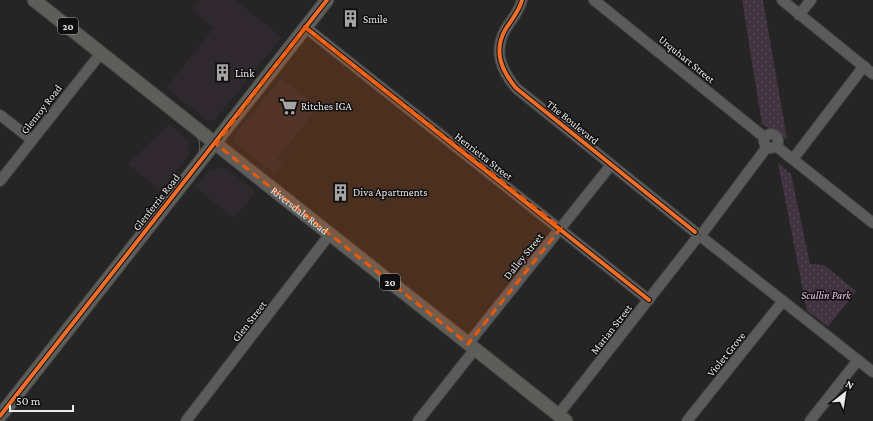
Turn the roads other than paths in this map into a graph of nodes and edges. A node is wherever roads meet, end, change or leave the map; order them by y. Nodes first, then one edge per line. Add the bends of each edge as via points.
1 (34, 0) edge
2 (327, 0) edge
3 (522, 0) edge
4 (594, 0) edge
5 (782, 0) edge
6 (811, 0) edge
7 (799, 14) junction
8 (305, 27) junction
9 (101, 53) junction
10 (864, 66) junction
11 (873, 74) edge
12 (0, 115) edge
13 (32, 140) junction
14 (215, 142) junction
15 (772, 147) junction
16 (793, 159) junction
17 (611, 165) junction
18 (0, 181) edge
19 (873, 223) edge
20 (561, 228) junction
21 (330, 234) junction
22 (700, 235) junction
23 (649, 300) junction
24 (783, 301) junction
25 (471, 346) junction
26 (858, 360) junction
27 (873, 372) edge
28 (1, 411) edge
29 (562, 418) edge
30 (186, 421) edge
31 (418, 421) edge
32 (687, 421) edge
33 (810, 421) edge

1 - 9 main road, Riversdale Road / 20
2 - 8 main road, Glenferrie Road
3 - 17 street, The Boulevard via 504,32 500,47 500,62 506,76 516,88
4 - 15 street, Urquhart Street via 764,136 771,133 775,135 778,139
5 - 7 street
6 - 7 street
7 - 10 street
8 - 14 main road, Glenferrie Road
8 - 20 street, Henrietta Street
9 - 13 street, Glenroy Road
9 - 14 main road, Riversdale Road / 20
10 - 11 street
10 - 16 street
12 - 13 street
13 - 18 street, Glenroy Road
14 - 21 main road, Riversdale Road / 20
14 - 28 main road, Glenferrie Road
15 - 16 street
15 - 22 street, Marian Street
16 - 19 street
17 - 20 street, Dalley Street
17 - 22 street, The Boulevard
20 - 23 street, Henrietta Street
20 - 25 street, Dalley Street
21 - 25 main road, Riversdale Road / 20
21 - 30 street, Glen Street
22 - 23 street, Marian Street
22 - 24 street, The Boulevard
23 - 29 street, Marian Street
24 - 26 street, The Boulevard
24 - 32 street, Violet Grove
25 - 29 main road, Riversdale Road / 20
25 - 31 street, Dalley Street
26 - 27 street, The Boulevard
26 - 33 street

